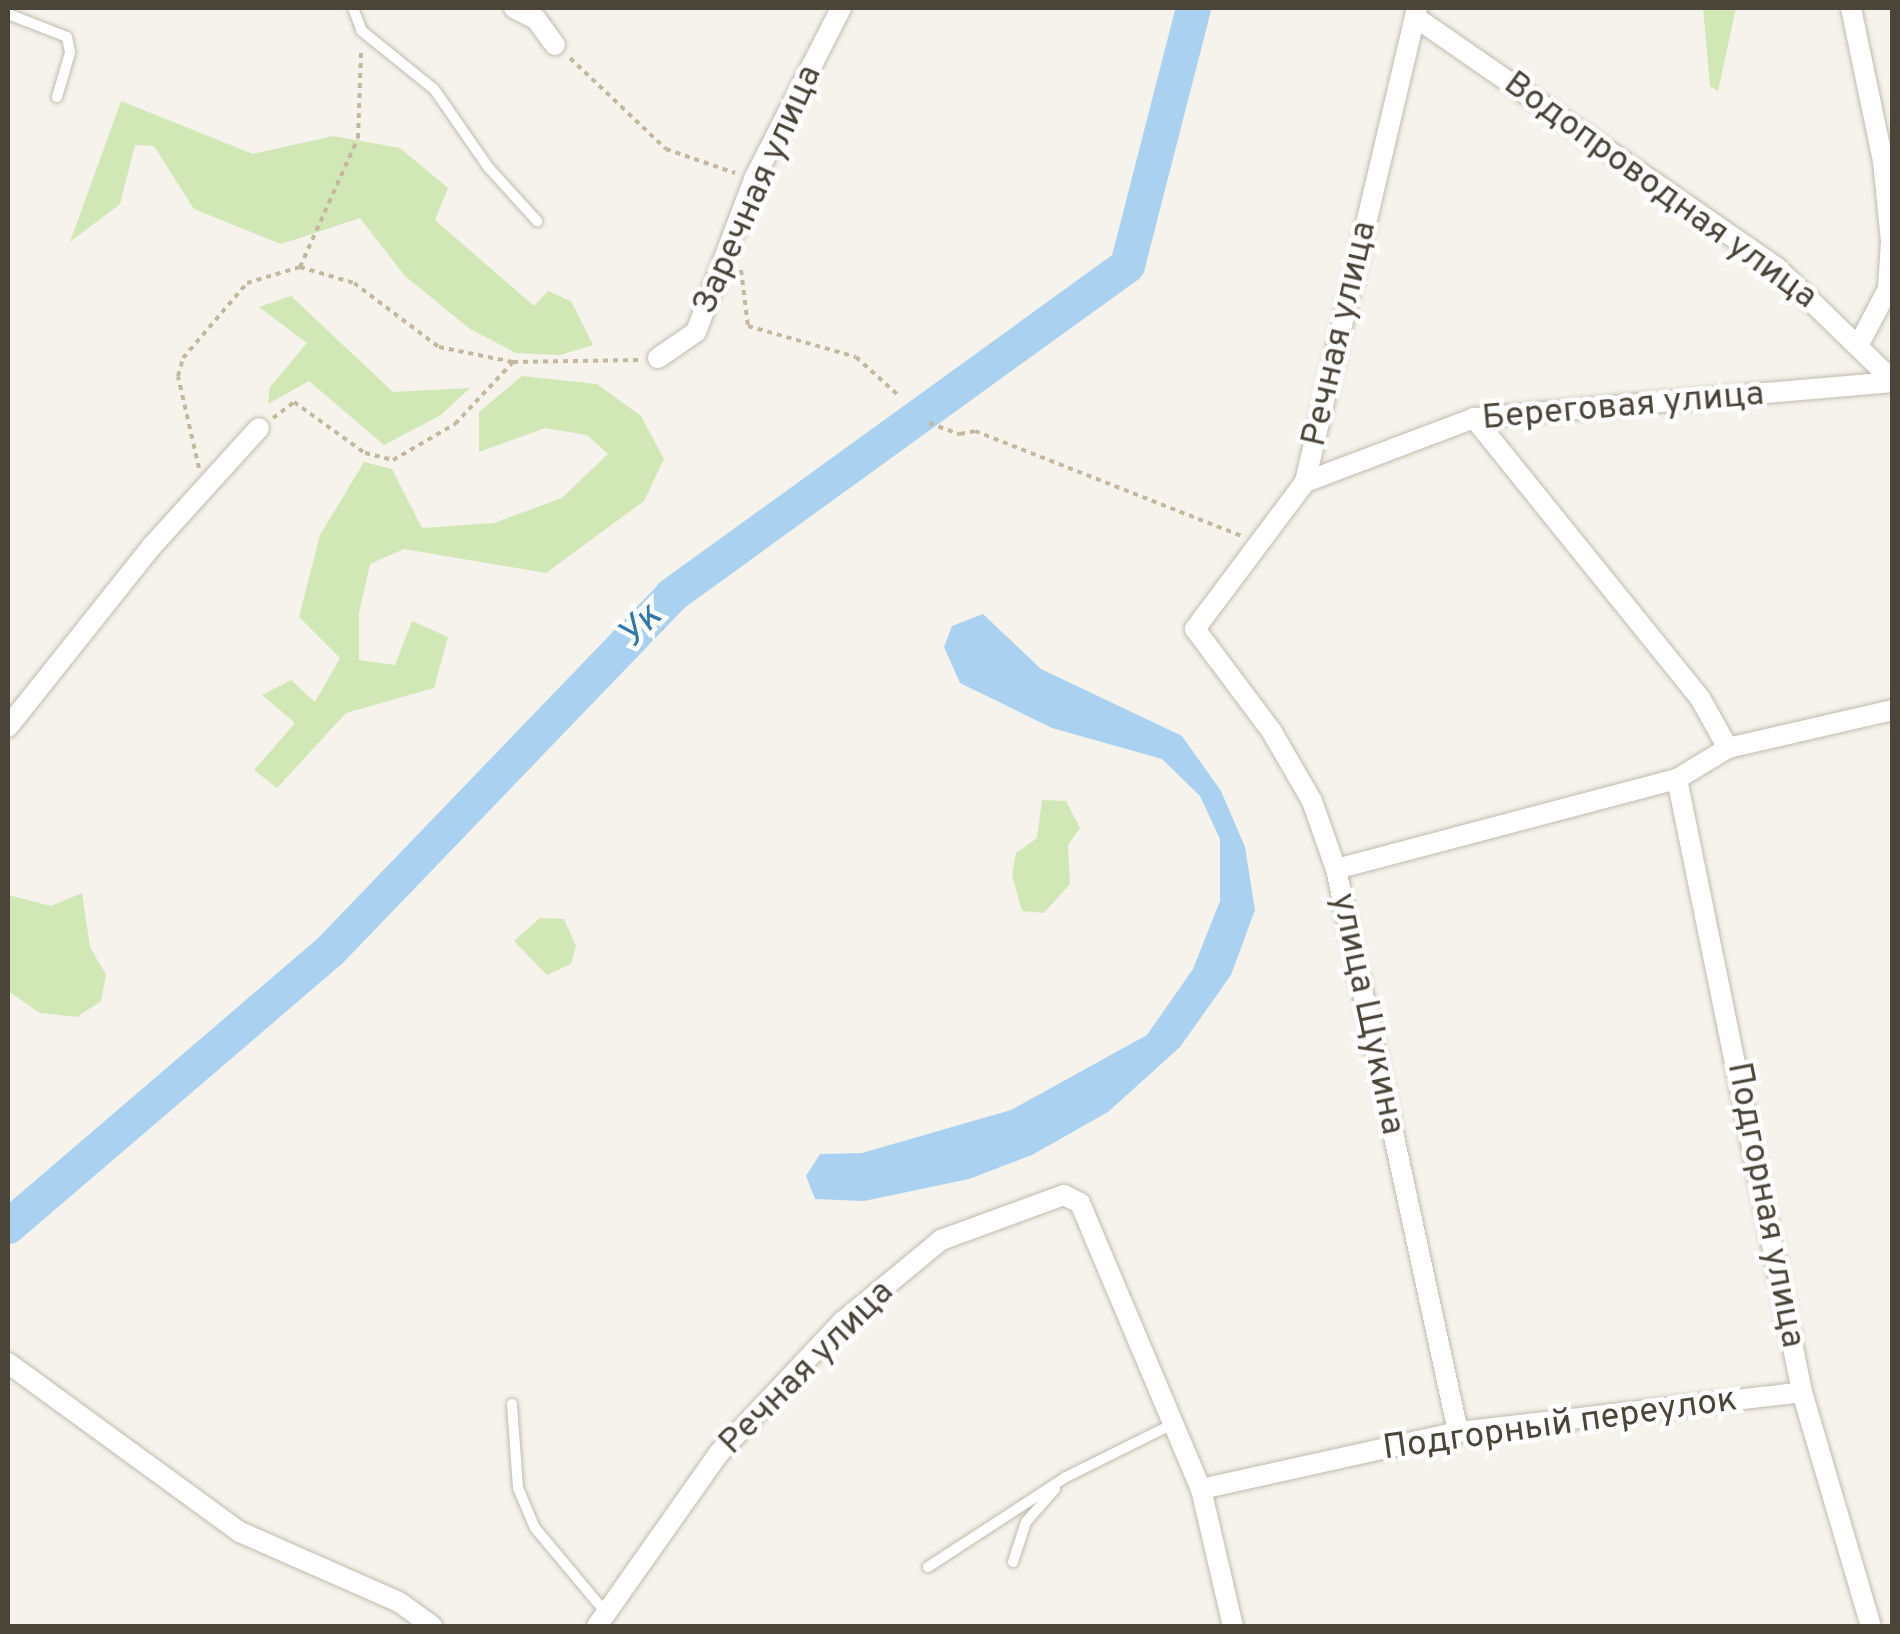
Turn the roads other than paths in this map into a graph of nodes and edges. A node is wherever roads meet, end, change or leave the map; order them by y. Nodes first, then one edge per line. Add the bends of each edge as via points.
1 (353, 8) edge
2 (514, 8) edge
3 (840, 8) edge
4 (1851, 8) edge
5 (1416, 12) edge
6 (544, 13) edge
7 (8, 14) edge
8 (555, 45) road end
9 (57, 96) dead end
10 (537, 221) dead end
11 (1860, 342) junction
12 (658, 358) road end
13 (1892, 381) edge
14 (1474, 418) junction
15 (259, 428) road end
16 (1304, 482) junction
17 (1195, 629) joint
18 (1892, 710) edge
19 (8, 728) edge
20 (1728, 748) junction
21 (1677, 780) junction
22 (1336, 870) junction
23 (8, 1363) edge
24 (1802, 1392) junction
25 (512, 1404) dead end
26 (1175, 1422) junction
27 (1458, 1432) junction
28 (1066, 1477) junction
29 (1201, 1489) junction
30 (1012, 1562) dead end
31 (928, 1567) dead end
32 (601, 1620) edge
33 (432, 1626) edge
34 (1233, 1626) edge
35 (1871, 1626) edge

1 - 10 lane via 362,31 434,89 488,168
2 - 6 street
3 - 12 street, Заречная улица via 754,180 696,332
4 - 11 street via 1891,241 1888,290
5 - 11 street, Водопроводная улица via 1776,267
5 - 16 street, Речная улица
6 - 8 street
7 - 9 lane via 67,37 70,53
11 - 13 street, Водопроводная улица
13 - 14 street, Береговая улица
14 - 16 street, Береговая улица
14 - 20 street via 1679,670
15 - 19 street
16 - 17 street, Речная улица
17 - 22 street, улица Щукина via 1292,766
18 - 20 street
20 - 21 street
21 - 22 street
21 - 24 street, Подгорная улица
22 - 27 street, улица Щукина
23 - 33 street via 240,1532 399,1602
24 - 27 street, Подгорный переулок
24 - 35 street, Подгорная улица
25 - 32 lane via 518,1488 535,1528
26 - 28 lane
26 - 29 street
26 - 32 street, Речная улица via 1080,1202 1052,1197 941,1240 842,1322 719,1452
27 - 29 street, Подгорный переулок
28 - 30 lane via 1026,1522
28 - 31 lane
29 - 34 street

